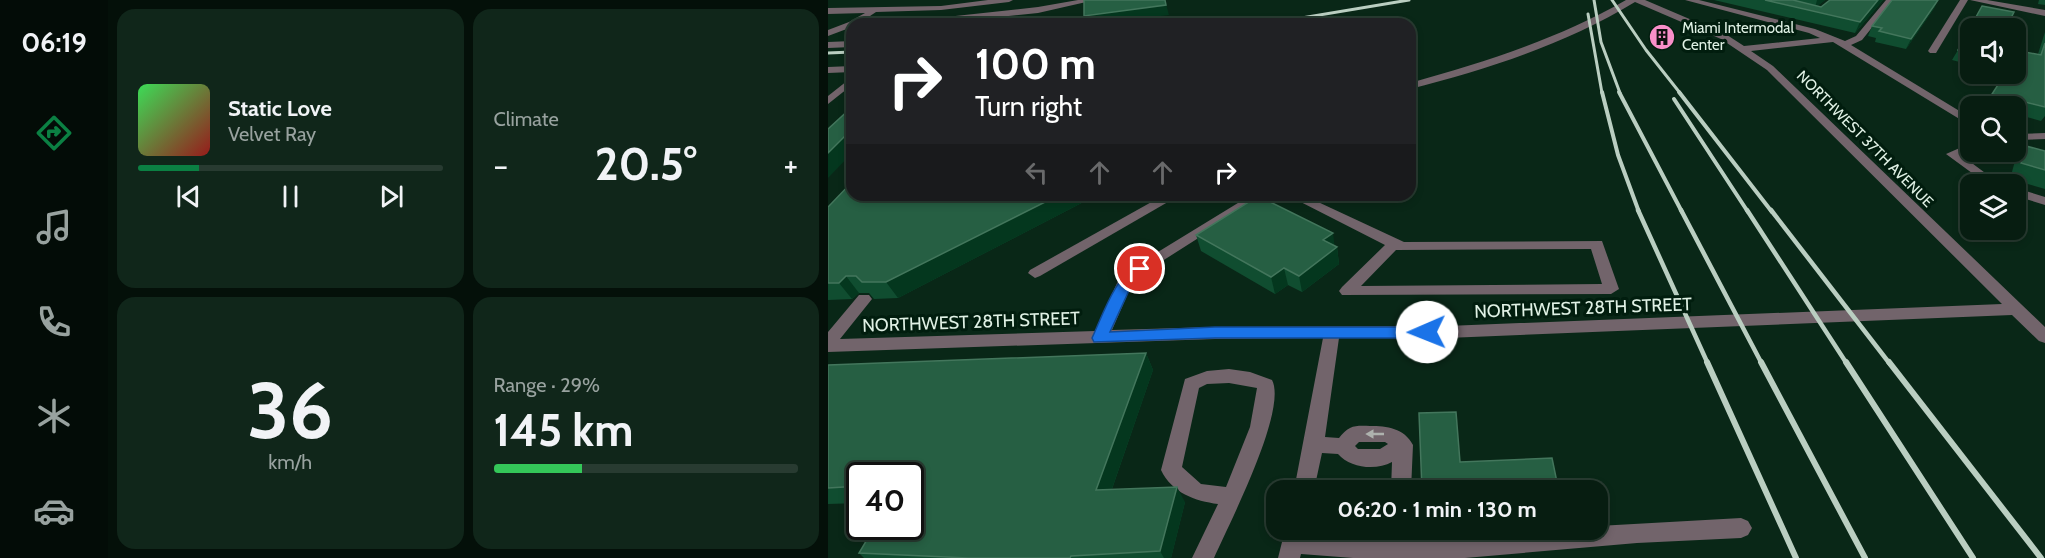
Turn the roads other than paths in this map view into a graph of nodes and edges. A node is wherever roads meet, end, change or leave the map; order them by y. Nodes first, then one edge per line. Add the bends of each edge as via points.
1 (965, 0) edge
2 (1009, 0) edge
3 (1091, 0) edge
4 (1632, 0) edge
5 (1638, 0) edge
6 (1689, 0) edge
7 (1890, 0) edge
8 (1964, 0) edge
9 (1974, 0) edge
10 (868, 2) edge
11 (883, 4) junction
12 (828, 5) edge
13 (828, 11) edge
14 (854, 11) junction
15 (873, 11) junction
16 (2045, 13) edge
17 (862, 18) edge
18 (964, 18) edge
19 (846, 27) edge
20 (828, 33) edge
21 (846, 37) edge
22 (1830, 39) junction
23 (832, 45) edge
24 (1844, 45) junction
25 (1743, 49) junction
26 (1934, 51) dead end
27 (846, 69) edge
28 (828, 70) edge
29 (1416, 84) edge
30 (846, 85) edge
31 (828, 101) edge
32 (1960, 116) edge
33 (2045, 136) edge
34 (2026, 137) edge
35 (1960, 151) edge
36 (1960, 160) edge
37 (1963, 162) edge
38 (1980, 174) edge
39 (2026, 195) edge
40 (1163, 201) edge
41 (1250, 201) edge
42 (1305, 201) edge
43 (2045, 201) edge
44 (1394, 244) junction
45 (1035, 273) dead end
46 (864, 299) edge
47 (2015, 309) junction
48 (1332, 333) junction
49 (2045, 337) edge
50 (1100, 338) junction
51 (828, 345) edge
52 (1314, 444) junction
53 (1306, 480) edge
54 (1401, 480) edge
55 (1230, 497) junction
56 (1741, 528) dead end
57 (1399, 540) edge
58 (1292, 544) edge
59 (1398, 551) junction
60 (1203, 558) edge

1 - 11 street
2 - 15 street
3 - 18 street
4 - 29 street via 1552,42
5 - 25 street, NORTHWEST 37TH AVENUE
6 - 22 street
7 - 24 street via 1859,38
8 - 26 street
9 - 16 street
10 - 11 street
10 - 12 street
10 - 14 street
11 - 15 street
13 - 14 street
14 - 15 street
15 - 17 street
19 - 20 street
21 - 23 street
22 - 24 street
22 - 25 street
24 - 32 street
25 - 47 street, NORTHWEST 37TH AVENUE via 1803,99
27 - 28 street
30 - 31 street
33 - 34 street
35 - 36 street via 1952,154
37 - 38 street
39 - 43 street
40 - 45 street
41 - 50 street via 1126,281
42 - 44 street
44 - 44 street via 1597,244 1611,289 1347,291
46 - 51 street
47 - 48 street, NORTHWEST 28TH STREET via 1623,326
47 - 49 street, NORTHWEST 37TH AVENUE
48 - 50 street, NORTHWEST 28TH STREET
48 - 52 street
50 - 51 street, NORTHWEST 28TH STREET
52 - 53 street
52 - 54 street via 1343,446 1353,457 1383,458 1403,445
55 - 55 street via 1260,429 1266,386 1247,377 1205,377 1191,384 1171,470 1196,492
55 - 60 street
56 - 59 street
57 - 59 street
58 - 59 street

